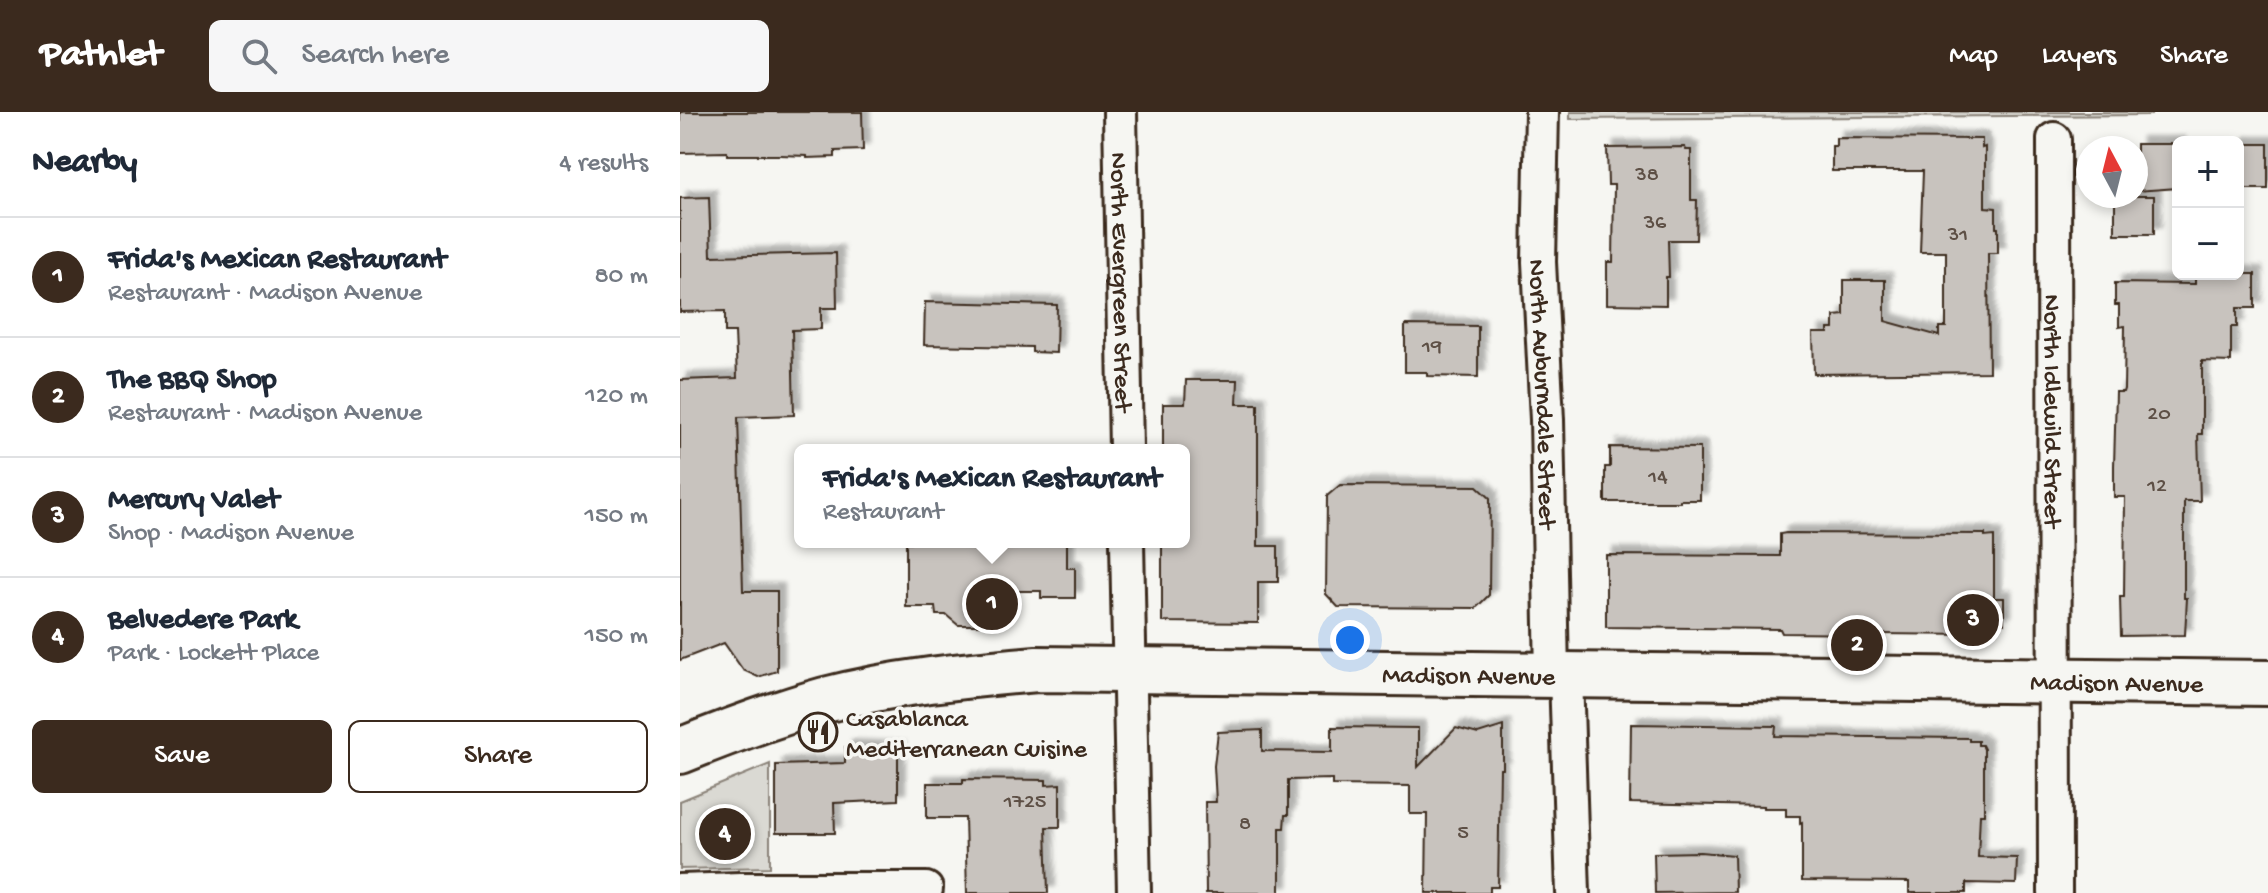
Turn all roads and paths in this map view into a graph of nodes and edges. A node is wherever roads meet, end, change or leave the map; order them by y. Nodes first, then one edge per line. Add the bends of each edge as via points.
1 (1120, 112) edge
2 (1542, 112) edge
3 (2054, 139) dead end
4 (1126, 444) edge
5 (1127, 548) edge
6 (1129, 670) junction
7 (1559, 675) junction
8 (2053, 681) junction
9 (2268, 683) edge
10 (680, 751) edge
11 (926, 889) dead end
12 (680, 891) edge
13 (1134, 893) edge
14 (1573, 893) edge
15 (2055, 893) edge

1 - 4 street, North Evergreen Street
2 - 7 street, North Auburndale Street via 1539,262
3 - 8 street, North Idlewild Street
5 - 6 street
6 - 7 street, Madison Avenue
6 - 10 street, Madison Avenue via 1037,669 900,684 790,711
6 - 13 street
7 - 8 street, Madison Avenue
7 - 14 street, North Auburndale Street
8 - 9 street, Madison Avenue
8 - 15 street, North Idlewild Street
11 - 12 street

